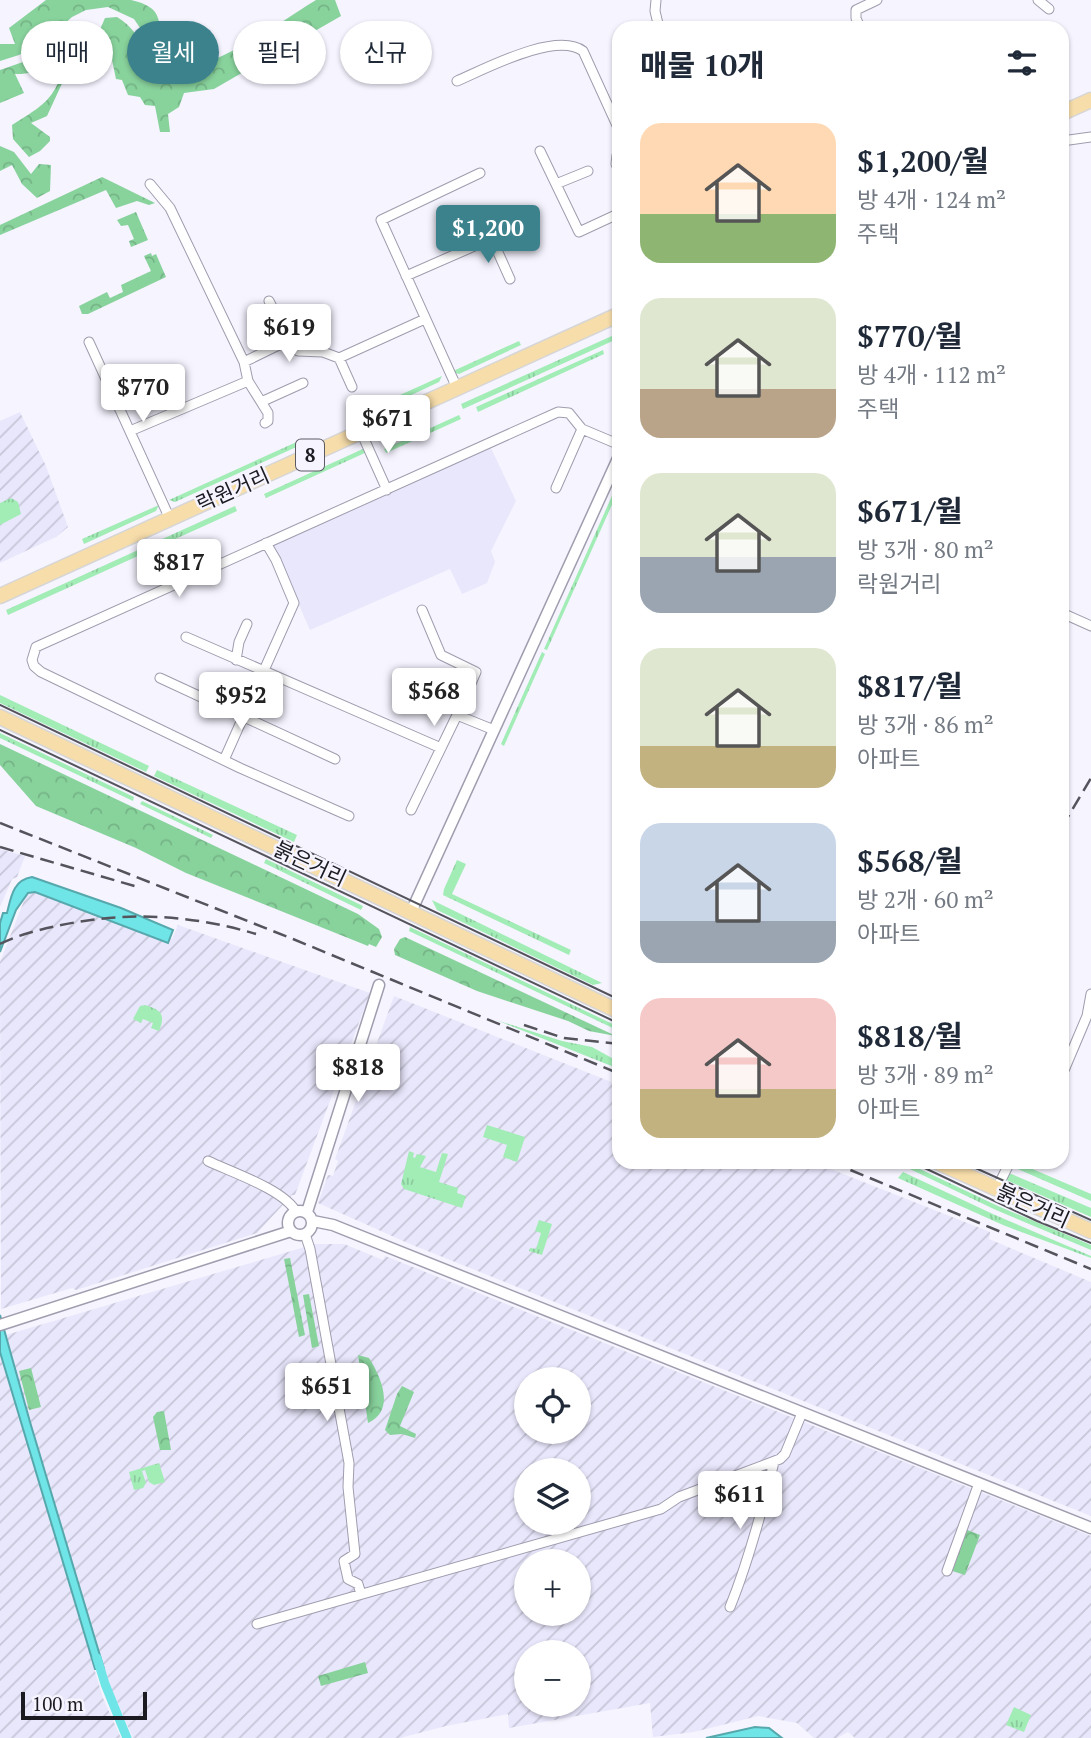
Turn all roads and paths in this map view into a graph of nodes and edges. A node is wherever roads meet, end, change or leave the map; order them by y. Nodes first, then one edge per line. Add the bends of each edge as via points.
1 (656, 0) edge
2 (877, 0) edge
3 (1038, 0) edge
4 (1049, 9) dead end
5 (657, 21) edge
6 (857, 21) edge
7 (457, 81) dead end
8 (1091, 100) edge
9 (1069, 110) edge
10 (612, 114) edge
11 (1091, 137) edge
12 (1069, 140) edge
13 (540, 151) dead end
14 (588, 171) dead end
15 (480, 173) dead end
16 (150, 184) dead end
17 (556, 184) junction
18 (612, 217) edge
19 (511, 230) dead end
20 (492, 239) junction
21 (406, 276) junction
22 (510, 279) dead end
23 (269, 301) dead end
24 (612, 318) edge
25 (425, 319) junction
26 (289, 340) junction
27 (89, 342) dead end
28 (339, 358) junction
29 (244, 362) junction
30 (248, 381) junction
31 (303, 383) dead end
32 (352, 387) dead end
33 (457, 388) junction
34 (261, 402) junction
35 (265, 423) dead end
36 (582, 429) junction
37 (130, 431) junction
38 (361, 432) junction
39 (612, 442) edge
40 (612, 472) edge
41 (556, 488) dead end
42 (387, 489) junction
43 (170, 519) junction
44 (265, 543) junction
45 (0, 596) edge
46 (422, 610) dead end
47 (1069, 616) edge
48 (247, 624) dead end
49 (1091, 626) edge
50 (186, 637) dead end
51 (236, 660) junction
52 (264, 672) junction
53 (160, 678) dead end
54 (457, 715) junction
55 (0, 717) edge
56 (244, 717) junction
57 (495, 730) junction
58 (441, 748) junction
59 (224, 760) junction
60 (335, 760) dead end
61 (411, 810) dead end
62 (349, 816) dead end
63 (411, 912) junction
64 (379, 985) dead end
65 (1091, 994) edge
66 (612, 1008) edge
67 (1069, 1058) edge
68 (208, 1161) dead end
69 (952, 1169) edge
70 (1006, 1169) edge
71 (996, 1190) junction
72 (305, 1215) junction
73 (291, 1231) junction
74 (1091, 1231) edge
75 (305, 1234) junction
76 (3, 1324) edge
77 (802, 1413) junction
78 (774, 1462) junction
79 (979, 1483) junction
80 (1091, 1528) edge
81 (947, 1571) dead end
82 (361, 1594) junction
83 (730, 1607) dead end
84 (257, 1624) dead end

1 - 5 street
2 - 6 street via 856,10
3 - 4 street
7 - 10 street via 537,47 576,46 583,51
8 - 9 main road
11 - 12 street
13 - 17 street
14 - 17 street
15 - 21 street via 381,220
16 - 29 street via 170,208
17 - 18 street via 579,232
19 - 20 street
20 - 21 street
20 - 22 street
21 - 25 street
23 - 26 street
24 - 33 main road, 락원거리 / 8
25 - 28 street
25 - 33 street
26 - 28 street via 298,351
26 - 29 street
27 - 37 street
28 - 32 street
29 - 30 street
30 - 34 street
30 - 37 street
31 - 34 street
33 - 38 main road, 락원거리 / 8
34 - 35 street via 268,413
36 - 39 street
36 - 41 street
36 - 42 street via 569,413 558,412
37 - 43 street
38 - 42 street
38 - 43 main road, 락원거리 / 8
40 - 57 street
42 - 44 street
43 - 45 main road, 락원거리 / 8
44 - 52 street via 294,603
44 - 59 street via 36,647 33,653 34,666 41,672
46 - 54 street via 441,655 476,672
47 - 49 street
48 - 51 street
50 - 51 street
51 - 52 street
52 - 56 street
52 - 58 street
53 - 56 street
54 - 57 street
54 - 58 street
55 - 63 main road, 붉은거리
56 - 59 street
56 - 60 street
57 - 63 street
58 - 61 street
59 - 62 street
63 - 66 main road, 붉은거리
64 - 72 street
65 - 67 street
68 - 72 street via 280,1195
69 - 71 main road, 붉은거리
70 - 71 street
71 - 74 main road, 붉은거리
72 - 73 street via 289,1220
72 - 75 street via 311,1229
72 - 77 street
73 - 75 street
73 - 76 street
75 - 82 street via 349,1463 355,1554 344,1561 348,1579 358,1584
77 - 78 street via 785,1454
77 - 79 street
78 - 82 street via 661,1508
78 - 83 street
79 - 80 street
79 - 81 street
82 - 84 street

